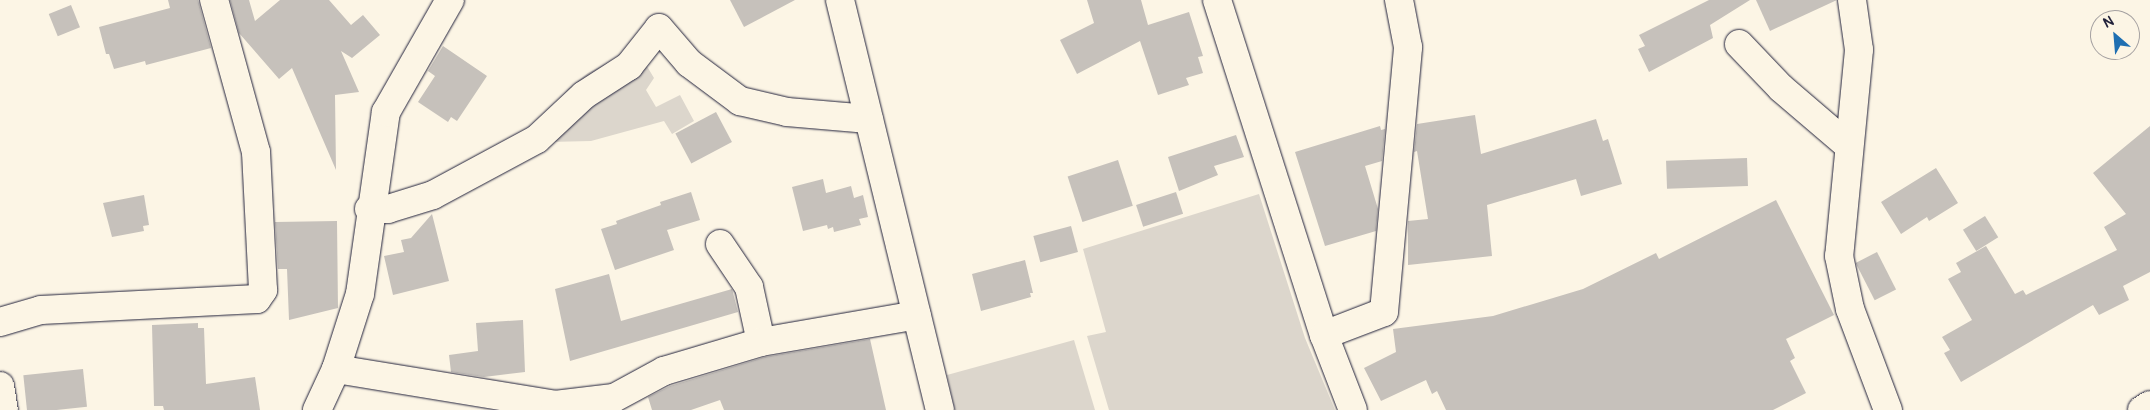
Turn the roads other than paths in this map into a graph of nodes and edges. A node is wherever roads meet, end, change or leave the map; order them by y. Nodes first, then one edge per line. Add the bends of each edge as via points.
1 (214, 0) edge
2 (450, 0) edge
3 (840, 0) edge
4 (1217, 0) edge
5 (1399, 0) edge
6 (1852, 0) edge
7 (1739, 44) dead end
8 (869, 119) junction
9 (1849, 146) junction
10 (369, 209) junction
11 (720, 244) dead end
12 (916, 314) junction
13 (0, 322) edge
14 (1324, 335) junction
15 (761, 342) junction
16 (336, 369) junction
17 (0, 386) edge
18 (2150, 405) edge
19 (4, 410) edge
20 (317, 410) edge
21 (940, 410) edge
22 (1353, 410) edge
23 (1888, 410) edge
24 (2142, 410) edge

1 - 13 street via 256,152 263,290 257,299 41,310
2 - 10 street via 386,112
3 - 8 street
4 - 14 street
5 - 14 street via 1408,47 1384,312
6 - 9 street via 1858,50
7 - 9 street via 1781,88
8 - 10 street via 787,112 740,101 689,63 659,28 629,66 584,94 537,139 433,196 388,210
8 - 12 street
9 - 23 street via 1839,256 1850,309
10 - 16 street via 360,294
11 - 15 street via 749,287
12 - 15 street
12 - 21 street
14 - 22 street
15 - 16 street via 664,371 614,398 555,404
16 - 20 street
17 - 19 street
18 - 24 street

